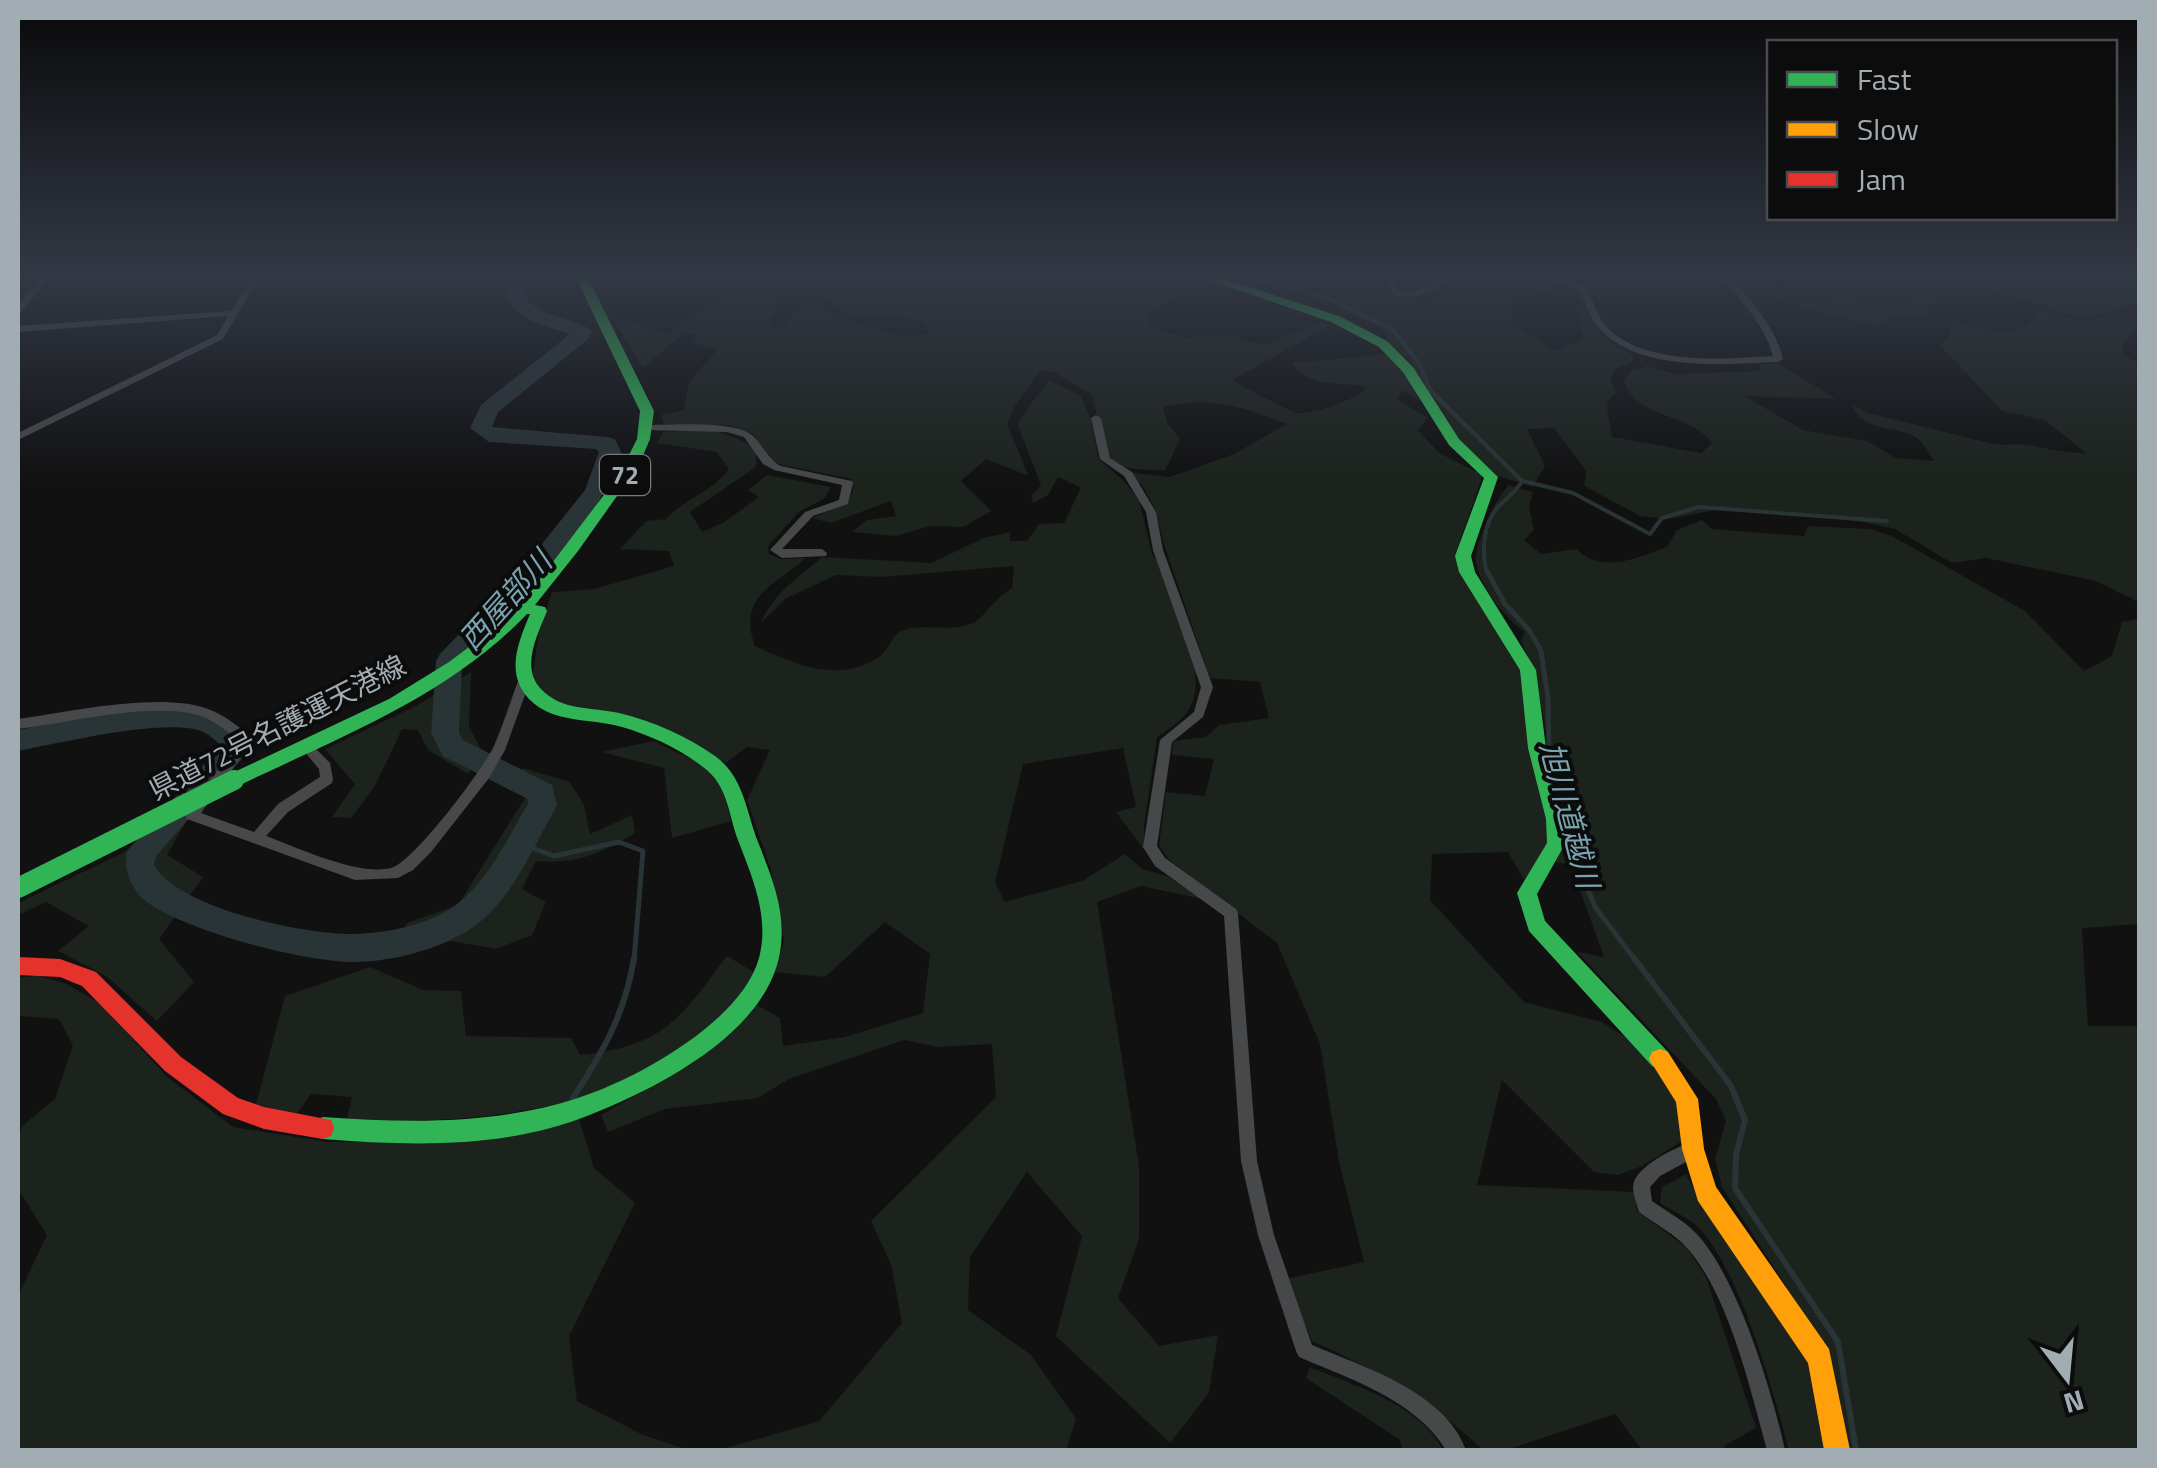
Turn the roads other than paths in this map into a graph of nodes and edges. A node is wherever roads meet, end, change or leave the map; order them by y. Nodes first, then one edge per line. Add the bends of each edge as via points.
1 (205, 345) edge
2 (615, 345) edge
3 (1381, 345) edge
4 (1621, 345) edge
5 (1775, 345) edge
6 (1096, 418) dead end
7 (648, 428) junction
8 (18, 437) edge
9 (822, 553) dead end
10 (522, 607) junction
11 (524, 681) junction
12 (18, 724) edge
13 (305, 744) junction
14 (257, 837) junction
15 (18, 888) edge
16 (18, 966) edge
17 (1692, 1148) junction
18 (1457, 1450) edge
19 (1776, 1450) edge
20 (1836, 1450) edge

1 - 8 street
2 - 7 street, 72
3 - 17 street via 1412,376 1468,460 1491,476 1463,556 1528,670 1556,844 1526,892 1536,925 1658,1055 1687,1099
4 - 5 street via 1676,358 1778,358
6 - 18 street via 1105,459 1128,474 1150,512 1207,687 1200,714 1166,740 1150,847 1160,862 1231,912 1249,1160 1266,1235 1306,1351 1396,1392 1446,1428
7 - 9 street via 728,428 747,435 778,468 848,483 844,502 808,514 775,550
7 - 10 street, 県道72号名護運天港線 / 72 via 629,469
10 - 11 street via 539,611 524,652
10 - 13 street, 県道72号名護運天港線 / 72 via 485,644
11 - 14 street via 484,774 408,866 393,874 355,874
11 - 16 street via 548,708 622,720 696,754 730,778 766,882 770,964 733,1016 673,1067 590,1106 524,1122 409,1132 280,1122 232,1106 179,1069 87,977 59,966
12 - 14 street via 126,710 199,710 245,743 192,815
13 - 14 street via 326,767 327,779 283,808
13 - 15 street, 県道72号名護運天港線 / 72, bridge
17 - 19 street via 1641,1185 1646,1206 1694,1243 1714,1273
17 - 20 street via 1706,1193 1820,1358

